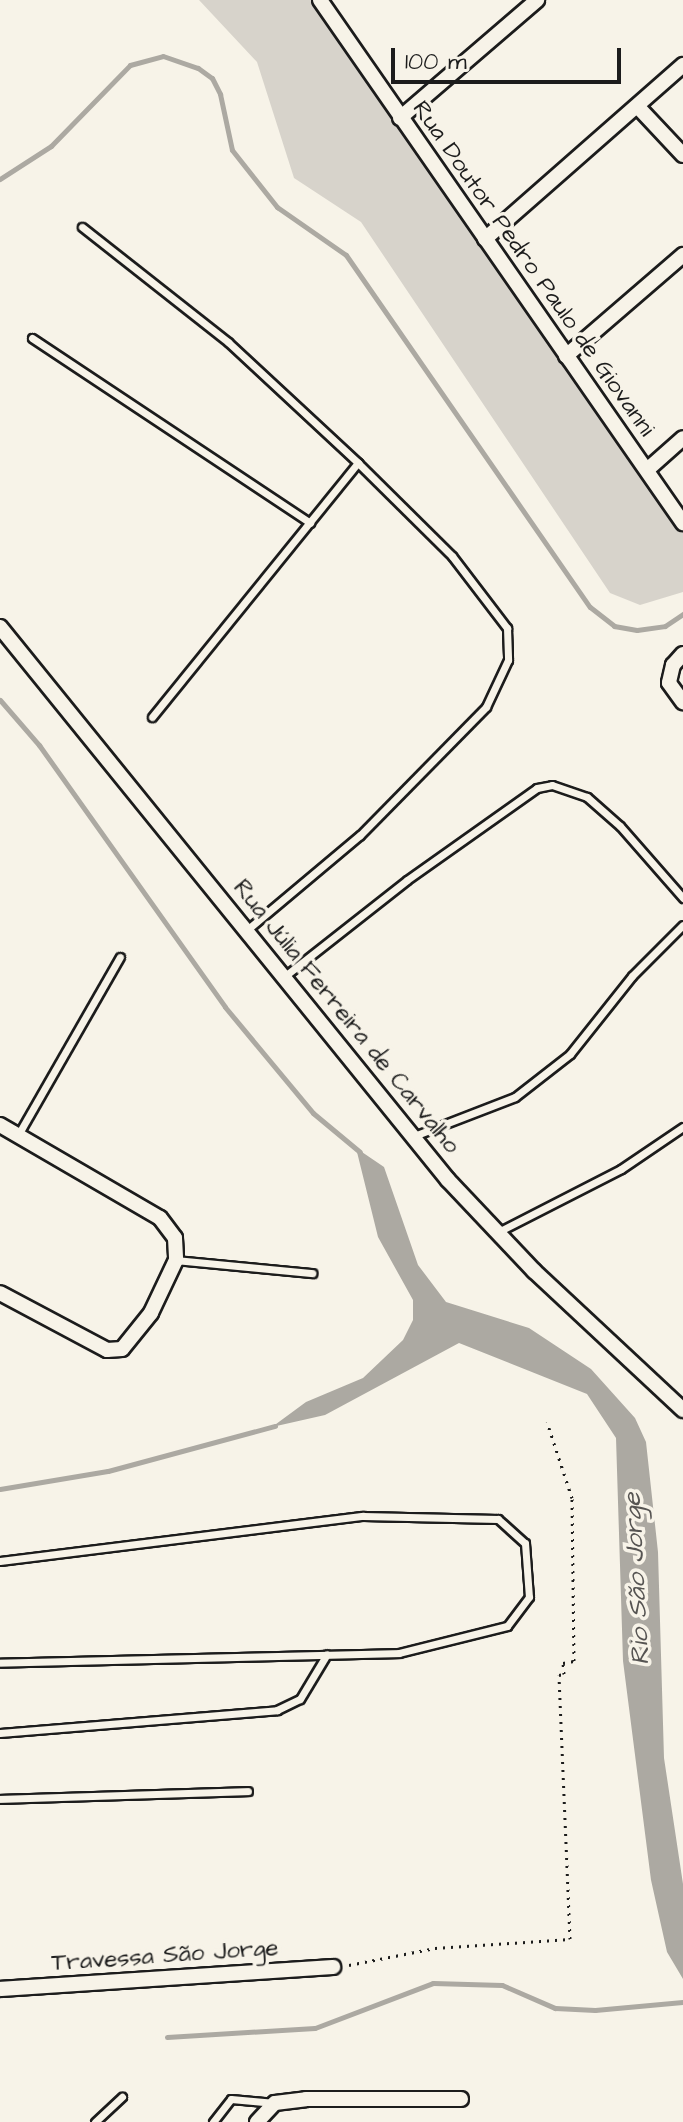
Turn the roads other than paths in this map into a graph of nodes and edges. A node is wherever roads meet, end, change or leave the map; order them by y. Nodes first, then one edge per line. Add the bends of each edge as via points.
1 (537, 0) edge
2 (323, 1) edge
3 (683, 65) edge
4 (638, 107) junction
5 (400, 118) junction
6 (683, 155) edge
7 (82, 227) dead end
8 (485, 239) junction
9 (683, 255) edge
10 (32, 338) dead end
11 (566, 356) junction
12 (683, 438) edge
13 (358, 463) junction
14 (647, 470) junction
15 (310, 523) junction
16 (683, 523) edge
17 (0, 627) edge
18 (683, 654) edge
19 (683, 702) edge
20 (152, 717) dead end
21 (683, 898) edge
22 (683, 925) edge
23 (249, 928) junction
24 (120, 957) dead end
25 (285, 976) junction
26 (0, 1125) edge
27 (683, 1127) edge
28 (18, 1135) junction
29 (411, 1137) junction
30 (498, 1232) junction
31 (176, 1260) junction
32 (312, 1273) dead end
33 (0, 1293) edge
34 (683, 1410) edge
35 (0, 1561) edge
36 (327, 1654) junction
37 (0, 1663) edge
38 (0, 1733) edge
39 (248, 1791) dead end
40 (0, 1799) edge
41 (333, 1967) road end
42 (0, 1989) edge
43 (122, 2097) dead end
44 (461, 2099) dead end
45 (275, 2103) junction
46 (95, 2122) edge
47 (213, 2122) edge
48 (257, 2122) edge

1 - 5 street
2 - 5 street, Rua Doutor Pedro Paulo de Giovanni
3 - 4 street
4 - 6 street
4 - 8 street
5 - 8 street, Rua Doutor Pedro Paulo de Giovanni
7 - 13 lane via 228,342
8 - 11 street, Rua Doutor Pedro Paulo de Giovanni
9 - 11 street
10 - 15 lane
11 - 14 street, Rua Doutor Pedro Paulo de Giovanni
12 - 14 street
13 - 15 lane
13 - 23 lane via 479,587 507,628 508,660 486,707 415,783
14 - 16 street, Rua Doutor Pedro Paulo de Giovanni
15 - 20 lane
17 - 23 street, Rua Júlia Ferreira de Carvalho
18 - 19 street via 673,665 669,683
21 - 25 lane via 587,797 552,785 537,788 407,880
22 - 29 lane via 632,976 570,1054 515,1097
23 - 25 street, Rua Júlia Ferreira de Carvalho
24 - 28 lane
25 - 29 street, Rua Júlia Ferreira de Carvalho
26 - 28 street
27 - 30 lane via 621,1169
28 - 31 street via 160,1218 175,1238
29 - 30 street, Rua Júlia Ferreira de Carvalho
30 - 34 street, Rua Júlia Ferreira de Carvalho
31 - 32 lane
31 - 33 street via 151,1313 122,1349 107,1350
35 - 36 lane via 363,1516 498,1519 525,1543 529,1597 507,1626 399,1653
36 - 37 lane
36 - 38 lane via 300,1699 277,1710
39 - 40 lane
41 - 42 street, Travessa São Jorge
43 - 46 lane
44 - 45 street
45 - 47 lane via 231,2099
45 - 48 street

